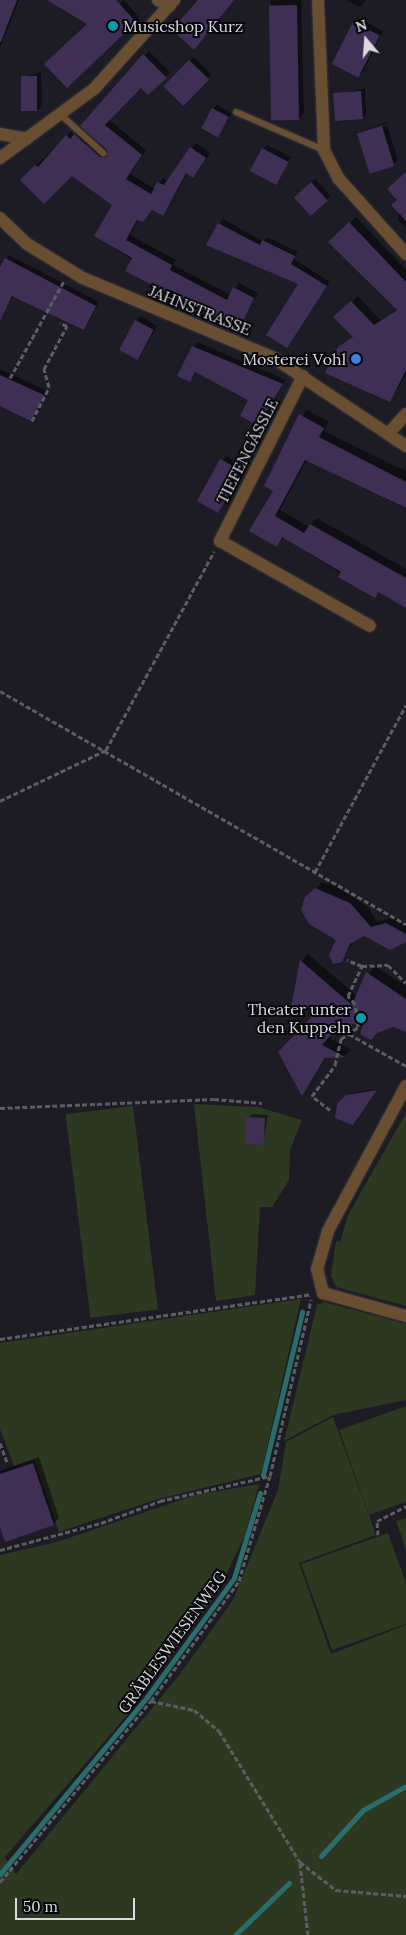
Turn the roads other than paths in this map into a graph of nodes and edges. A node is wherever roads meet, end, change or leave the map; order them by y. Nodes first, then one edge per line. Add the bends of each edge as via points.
1 (318, 0) edge
2 (167, 2) edge
3 (236, 112) dead end
4 (61, 115) junction
5 (0, 134) edge
6 (27, 139) junction
7 (324, 150) junction
8 (103, 153) dead end
9 (0, 158) edge
10 (0, 221) edge
11 (406, 254) edge
12 (303, 376) junction
13 (406, 414) edge
14 (388, 434) junction
15 (406, 446) edge
16 (370, 626) dead end
17 (406, 1086) edge
18 (406, 1316) edge

1 - 7 street
2 - 4 street via 100,82
3 - 7 lane
4 - 6 street
4 - 8 lane
5 - 6 street
6 - 9 street
7 - 11 street via 339,179
10 - 12 street, JAHNSTRASSE via 27,244 69,269 167,316 257,350
12 - 14 street, JAHNSTRASSE
12 - 16 street, TIEFENGÄSSLE via 220,540
13 - 14 street
14 - 15 street, JAHNSTRASSE
17 - 18 street via 328,1231 317,1269 323,1293

